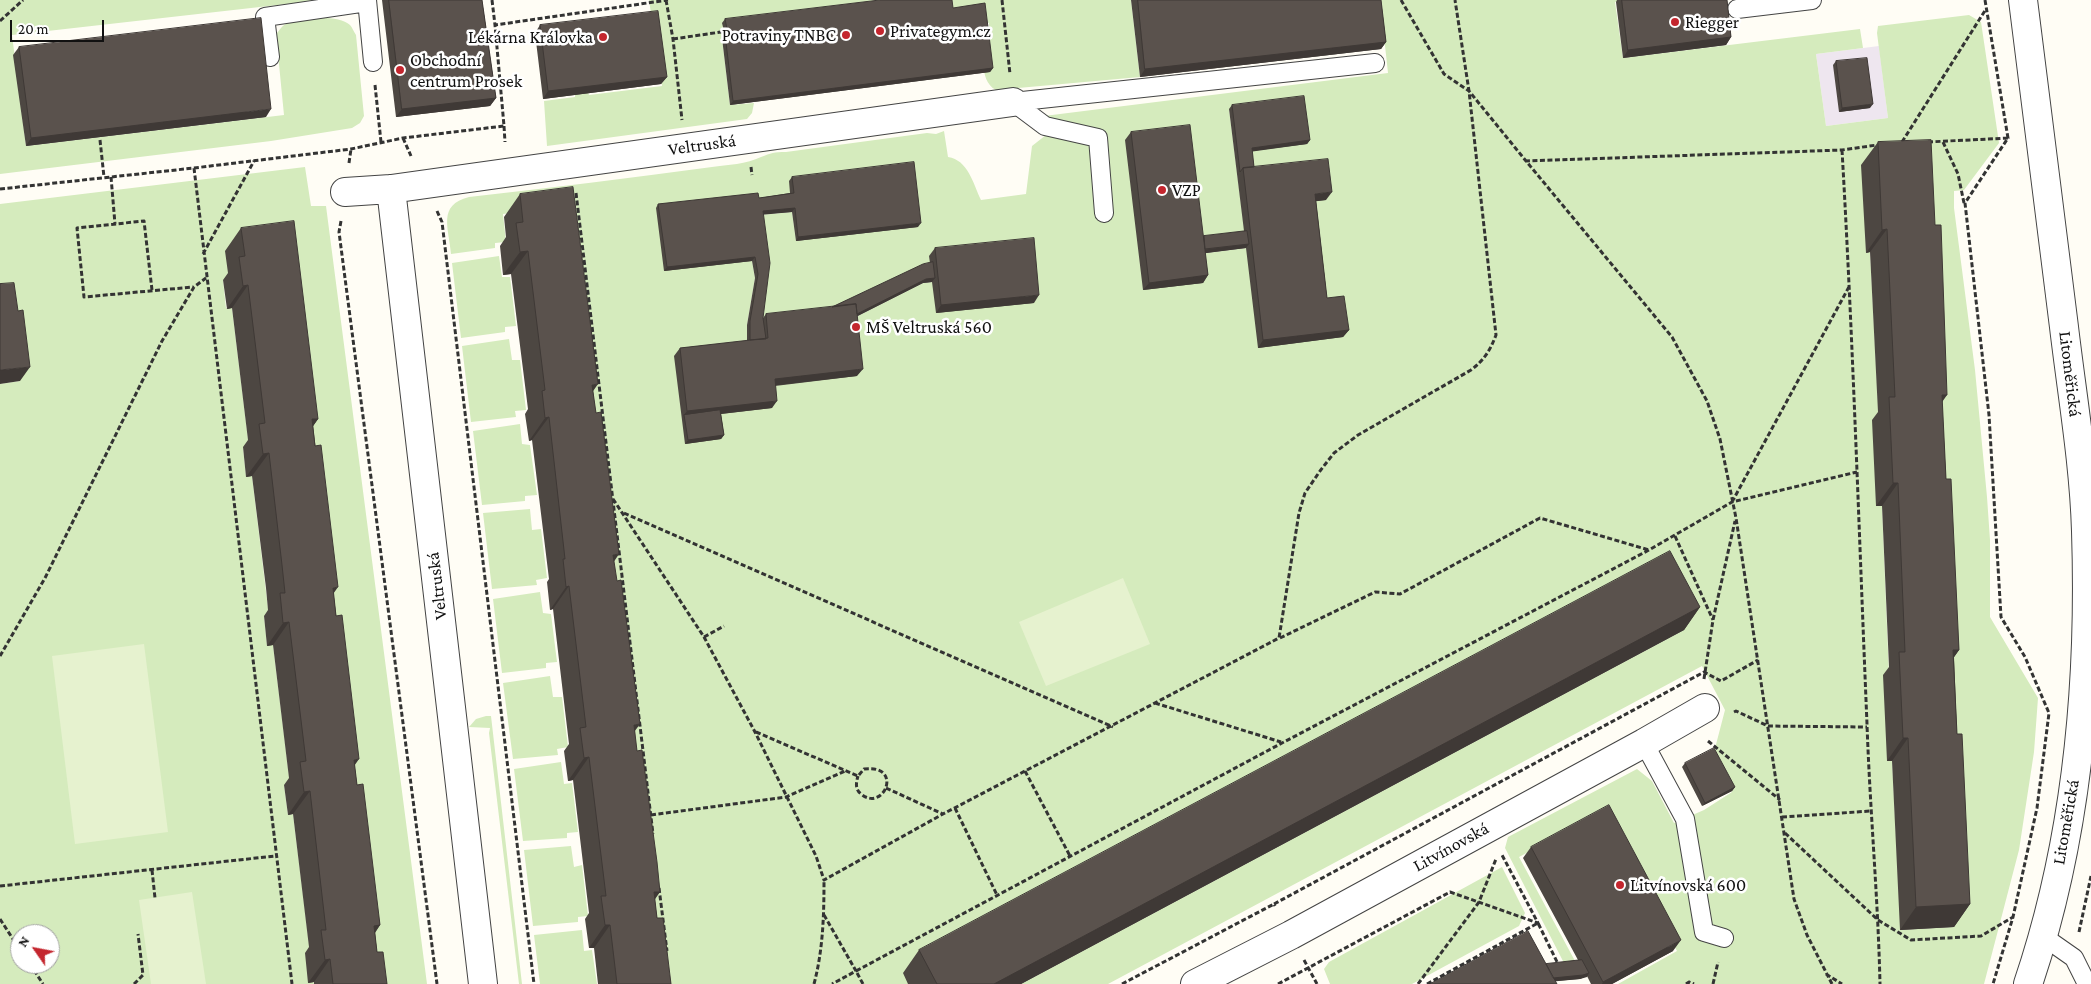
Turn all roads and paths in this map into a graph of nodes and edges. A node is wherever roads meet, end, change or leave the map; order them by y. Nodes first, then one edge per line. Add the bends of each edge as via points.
1 (23, 0) edge
2 (492, 0) edge
3 (668, 0) edge
4 (1002, 0) edge
5 (1401, 0) edge
6 (1455, 0) edge
7 (1812, 0) edge
8 (1985, 0) edge
9 (2023, 0) edge
10 (367, 1) edge
11 (1737, 9) dead end
12 (1986, 9) junction
13 (0, 21) edge
14 (495, 25) junction
15 (731, 31) edge
16 (673, 39) dead end
17 (270, 57) dead end
18 (373, 62) joint
19 (1375, 63) dead end
20 (1470, 91) junction
21 (1013, 102) junction
22 (2008, 138) junction
23 (100, 140) edge
24 (381, 142) junction
25 (1902, 142) junction
26 (1910, 142) edge
27 (1926, 142) edge
28 (1943, 142) junction
29 (1893, 143) edge
30 (1885, 144) edge
31 (351, 149) junction
32 (1842, 150) junction
33 (254, 160) junction
34 (1526, 161) junction
35 (194, 168) junction
36 (104, 177) junction
37 (111, 177) junction
38 (0, 189) edge
39 (390, 189) junction
40 (345, 192) junction
41 (576, 192) edge
42 (1965, 203) junction
43 (1104, 213) dead end
44 (442, 222) dead end
45 (115, 224) junction
46 (204, 254) junction
47 (206, 278) junction
48 (1850, 285) junction
49 (194, 287) junction
50 (152, 290) junction
51 (2084, 432) edge
52 (1857, 472) junction
53 (613, 499) junction
54 (1732, 502) junction
55 (624, 513) junction
56 (1736, 518) junction
57 (2089, 528) edge
58 (1675, 536) junction
59 (1649, 550) junction
60 (1713, 620) junction
61 (724, 626) dead end
62 (704, 637) junction
63 (1279, 638) junction
64 (0, 655) edge
65 (1758, 660) junction
66 (1704, 672) junction
67 (1155, 703) junction
68 (1707, 716) junction
69 (1113, 726) junction
70 (1768, 726) junction
71 (1867, 727) junction
72 (755, 732) junction
73 (1282, 742) junction
74 (1644, 743) junction
75 (845, 771) junction
76 (1025, 771) junction
77 (858, 776) junction
78 (886, 788) junction
79 (786, 797) junction
80 (1780, 800) junction
81 (955, 808) junction
82 (1871, 811) junction
83 (943, 814) junction
84 (651, 815) junction
85 (1782, 817) junction
86 (1785, 832) junction
87 (653, 835) edge
88 (275, 856) junction
89 (1070, 856) junction
90 (152, 870) junction
91 (824, 880) junction
92 (659, 885) edge
93 (0, 886) edge
94 (997, 895) junction
95 (155, 898) dead end
96 (1479, 902) junction
97 (1274, 904) dead end
98 (824, 914) junction
99 (2013, 917) junction
100 (0, 920) edge
101 (1878, 920) junction
102 (1538, 924) junction
103 (138, 934) dead end
104 (10, 935) edge
105 (2044, 937) junction
106 (1724, 938) dead end
107 (667, 954) edge
108 (1559, 966) edge
109 (856, 972) junction
110 (1826, 974) junction
111 (134, 984) edge
112 (292, 984) edge
113 (437, 984) edge
114 (483, 984) edge
115 (534, 984) edge
116 (814, 984) edge
117 (832, 984) edge
118 (863, 984) edge
119 (1195, 984) edge
120 (1278, 984) edge
121 (1418, 984) edge
122 (1427, 984) edge
123 (1686, 984) edge
124 (1694, 984) edge
125 (1832, 984) edge
126 (1842, 984) edge
127 (1880, 984) edge
128 (1993, 984) edge
129 (2028, 984) edge
130 (2087, 984) edge

1 - 13 path
2 - 14 path
3 - 14 path
4 - 21 path
5 - 20 path via 1444,74
6 - 20 path
7 - 11 lane
8 - 12 path
9 - 51 street, Litoměřická
10 - 17 lane via 265,16
10 - 18 lane
12 - 22 path
12 - 25 path
14 - 24 path via 504,126
15 - 16 path
18 - 24 path
19 - 21 lane
20 - 34 path
20 - 63 path via 1496,335 1482,362 1358,435 1334,453 1320,471 1306,493 1299,513
21 - 39 street, Veltruská
21 - 43 lane via 1046,126 1098,138
22 - 28 path
22 - 42 path
23 - 36 path
24 - 31 path
25 - 26 path
25 - 29 path
27 - 28 path
28 - 42 path via 1958,174
30 - 32 path
31 - 33 path
31 - 40 path
32 - 34 path
32 - 48 path
33 - 35 path
33 - 46 path
34 - 54 path via 1672,337 1707,401 1720,439
35 - 37 path
35 - 46 path
36 - 37 path
36 - 38 path
37 - 45 path
39 - 40 street, Veltruská
39 - 114 street, Veltruská
40 - 113 path via 339,232
41 - 53 path
42 - 99 path via 1989,415 2000,617 2025,657 2049,713 2037,808
44 - 115 path
45 - 50 path via 144,221
45 - 50 path via 78,228 84,297
46 - 47 path
47 - 49 path
47 - 88 path
48 - 52 path
48 - 54 path
49 - 50 path
49 - 64 path via 162,341 45,578
51 - 57 street, Litoměřická
52 - 54 path
52 - 71 path
53 - 55 path
53 - 84 path
54 - 56 path
54 - 58 path
55 - 62 path
55 - 69 path
56 - 60 path
56 - 65 path
57 - 105 street, Litoměřická via 2082,716 2067,830
58 - 59 path
58 - 60 path
59 - 63 path via 1540,518 1400,594 1375,592
59 - 73 path
60 - 66 path
61 - 62 path
62 - 72 path
63 - 67 path
65 - 66 path via 1721,681
65 - 70 path
66 - 68 path
66 - 97 path
67 - 69 path
67 - 73 path
68 - 70 path via 1736,711
68 - 74 street, Litvínovská
68 - 80 path via 1706,739
69 - 76 path
70 - 71 path
70 - 80 path
71 - 82 path
72 - 75 path
72 - 79 path
73 - 89 path
74 - 106 lane via 1685,819 1704,932
74 - 119 street, Litvínovská
75 - 77 path
75 - 79 path
76 - 81 path
76 - 89 path
77 - 78 path via 864,769 882,771 887,779
77 - 78 path via 858,791 865,797 882,795
78 - 83 path
79 - 84 path
79 - 91 path via 816,856
80 - 85 path
81 - 83 path
81 - 94 path
82 - 85 path
82 - 101 path
83 - 91 path
84 - 87 path
85 - 86 path
86 - 101 path
86 - 110 path via 1794,899
88 - 90 path
88 - 112 path
89 - 94 path
90 - 93 path
90 - 95 path
91 - 98 path
92 - 107 path
94 - 109 path
96 - 102 path
96 - 102 path via 1500,850
96 - 120 path via 1450,892
96 - 121 path
98 - 109 path
98 - 116 path
99 - 101 path via 1981,936 1912,940
99 - 128 path
100 - 104 path
101 - 127 path
102 - 108 path
102 - 122 path
103 - 111 path via 143,975
105 - 129 street, Litoměřická
105 - 130 lane via 2074,958
109 - 117 path
109 - 118 path
110 - 125 path
110 - 126 path
123 - 124 path

